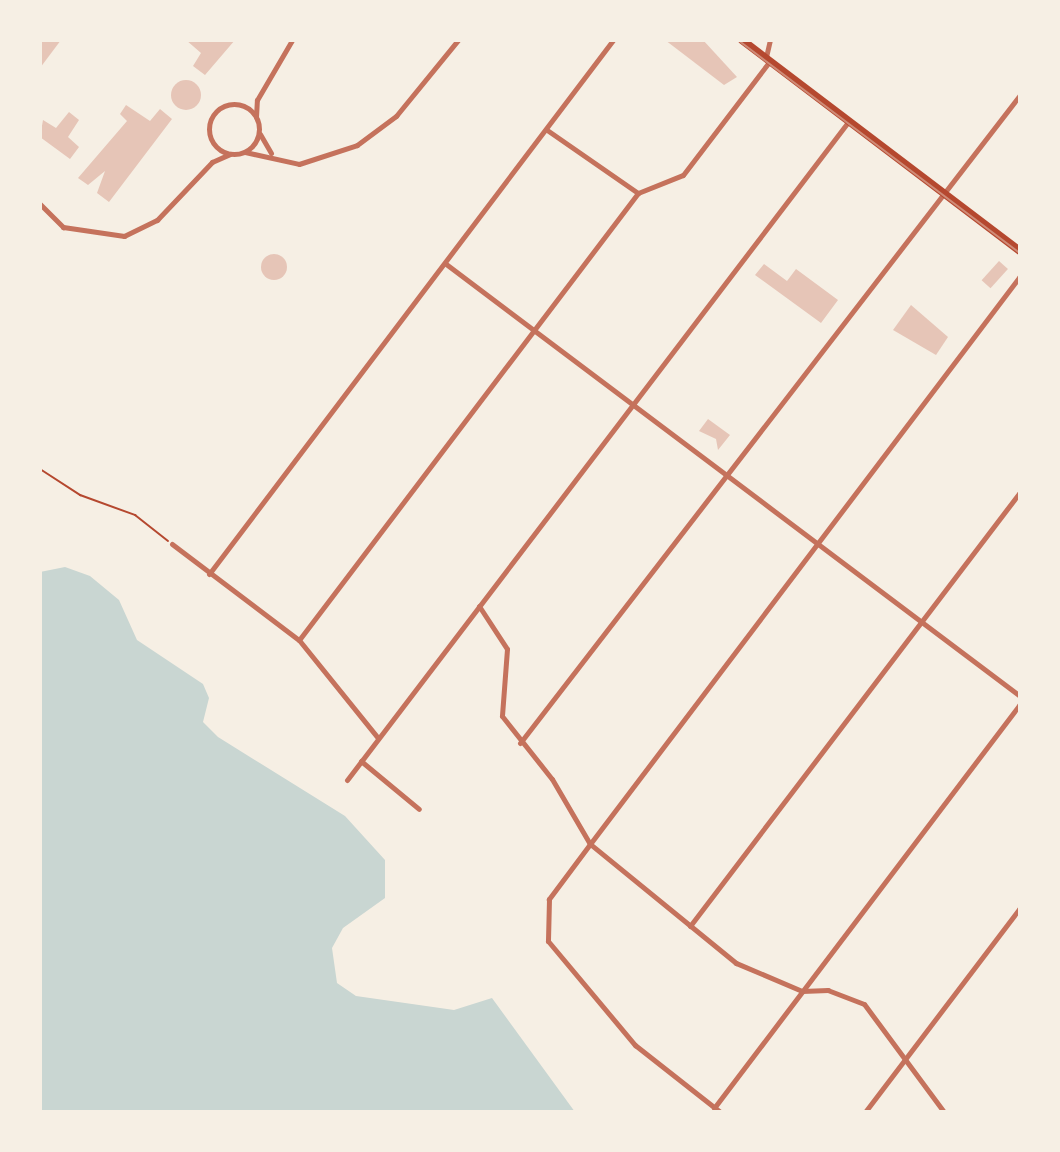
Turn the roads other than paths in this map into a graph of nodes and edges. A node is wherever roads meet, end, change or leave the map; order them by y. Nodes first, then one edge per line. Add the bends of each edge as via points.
1 (292, 40) edge
2 (458, 40) edge
3 (613, 40) edge
4 (742, 40) edge
5 (770, 40) edge
6 (768, 60) junction
7 (1020, 95) edge
8 (257, 100) junction
9 (244, 106) junction
10 (256, 117) junction
11 (849, 121) junction
12 (547, 130) junction
13 (259, 133) junction
14 (216, 146) junction
15 (245, 152) junction
16 (230, 154) junction
17 (272, 154) junction
18 (212, 162) junction
19 (941, 191) junction
20 (638, 193) junction
21 (40, 204) edge
22 (1020, 251) edge
23 (446, 264) junction
24 (1020, 276) edge
25 (535, 329) junction
26 (633, 403) junction
27 (725, 473) junction
28 (1020, 492) edge
29 (818, 543) junction
30 (172, 544) road end
31 (209, 574) junction
32 (479, 606) junction
33 (922, 621) junction
34 (299, 640) junction
35 (1020, 696) edge
36 (1020, 704) edge
37 (378, 738) junction
38 (520, 743) junction
39 (361, 761) junction
40 (347, 780) dead end
41 (419, 809) dead end
42 (590, 844) junction
43 (1020, 908) edge
44 (690, 926) junction
45 (802, 991) junction
46 (905, 1061) junction
47 (717, 1110) edge
48 (865, 1112) edge
49 (944, 1112) edge

1 - 8 street
2 - 17 street via 406,107 367,139 299,164
3 - 12 street
4 - 6 main road
5 - 6 street
6 - 11 main road
6 - 20 street via 683,175
7 - 19 street
8 - 9 street
8 - 10 street
9 - 10 street
9 - 14 street via 214,115
10 - 13 street
11 - 19 main road
11 - 26 street
12 - 20 street
12 - 23 street
13 - 15 street
13 - 17 street
14 - 16 street
14 - 18 street
15 - 16 street
15 - 17 street
16 - 18 street
18 - 21 street via 157,220 124,236 63,227
19 - 22 main road
19 - 27 street
20 - 25 street
23 - 25 street
23 - 31 street
24 - 29 street
25 - 26 street
25 - 34 street
26 - 27 street
26 - 32 street
27 - 29 street
27 - 38 street
28 - 33 street
29 - 33 street
29 - 42 street
30 - 31 street
31 - 34 street
32 - 37 street
32 - 38 street via 506,643 500,710
33 - 35 street
33 - 44 street
34 - 37 street
36 - 45 street
37 - 39 street
38 - 42 street via 552,779
39 - 40 street
39 - 41 street
42 - 44 street
42 - 47 street via 549,899 548,941 635,1045
43 - 46 street
44 - 45 street via 736,963
45 - 46 street via 828,990 864,1004
45 - 47 street
46 - 48 street
46 - 49 street

